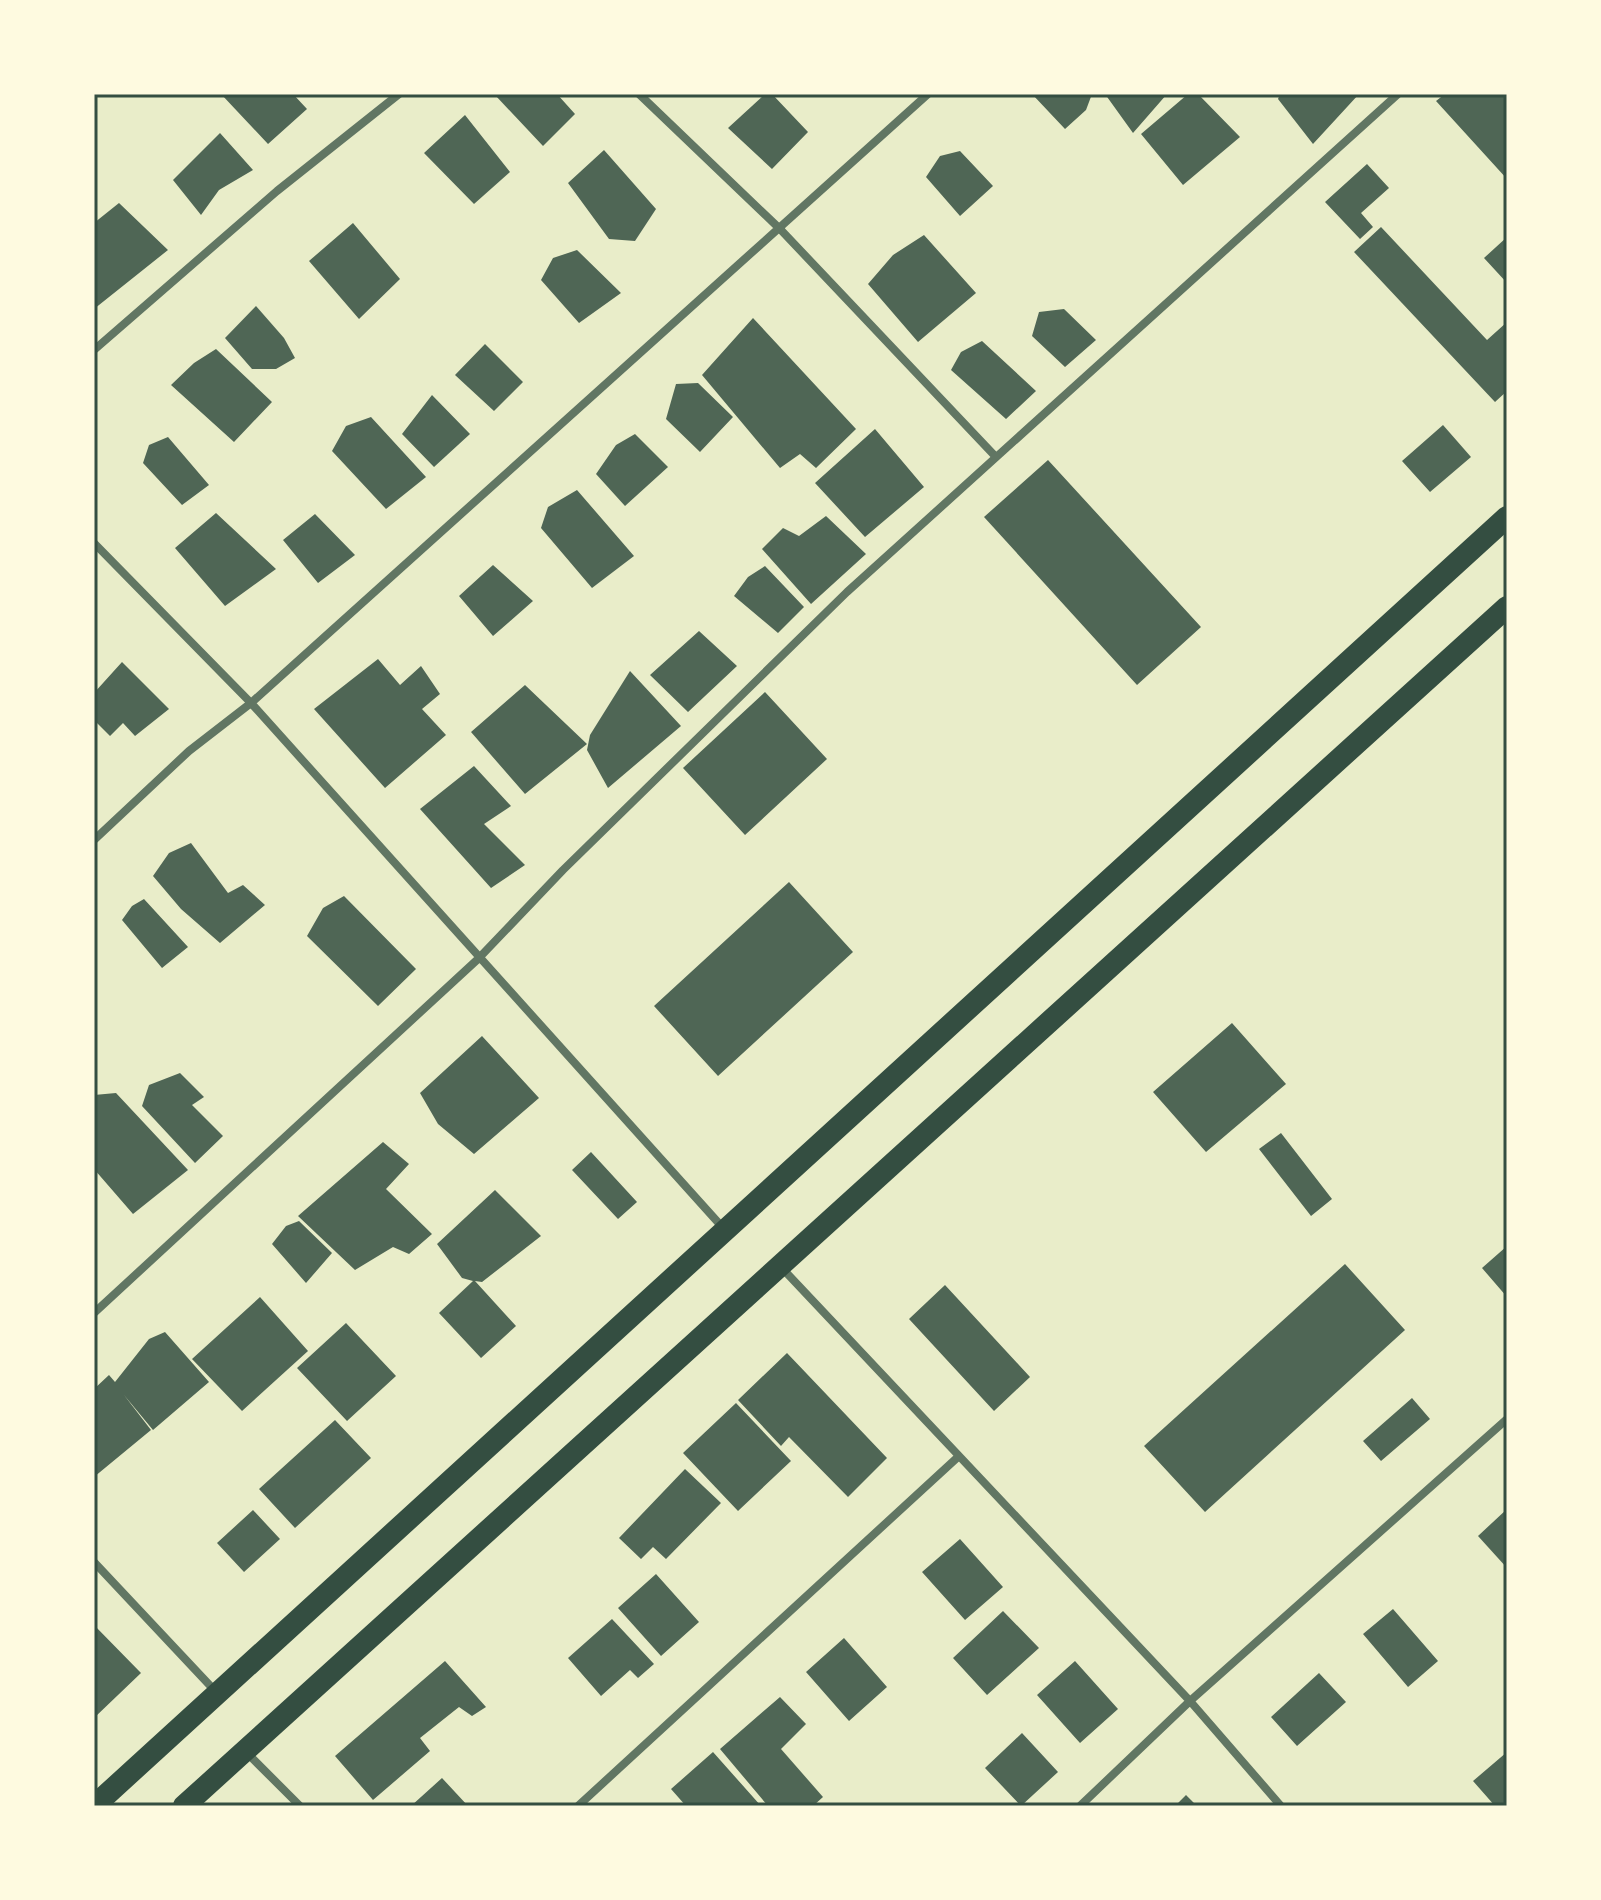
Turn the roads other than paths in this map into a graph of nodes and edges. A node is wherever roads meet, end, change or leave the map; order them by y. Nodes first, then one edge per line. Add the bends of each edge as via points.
1 (399, 94) edge
2 (639, 94) edge
3 (928, 94) edge
4 (1398, 94) edge
5 (780, 229) junction
6 (94, 350) edge
7 (995, 456) junction
8 (1507, 517) edge
9 (94, 543) edge
10 (1507, 607) edge
11 (251, 703) junction
12 (94, 840) edge
13 (478, 959) junction
14 (725, 1231) junction
15 (779, 1266) junction
16 (94, 1313) edge
17 (1507, 1419) edge
18 (959, 1456) junction
19 (94, 1562) edge
20 (217, 1694) junction
21 (1190, 1701) junction
22 (244, 1751) junction
23 (94, 1806) edge
24 (184, 1806) edge
25 (300, 1806) edge
26 (578, 1806) edge
27 (1080, 1806) edge
28 (1281, 1806) edge

1 - 6 street via 277,191
2 - 5 street
3 - 5 street
4 - 7 street
5 - 7 street
5 - 11 street
7 - 13 street via 847,592
8 - 14 highway
9 - 11 street
10 - 15 highway
11 - 12 street via 189,751
11 - 13 street
13 - 14 street
13 - 16 street
14 - 20 highway
15 - 18 street
15 - 22 highway
17 - 21 street
18 - 21 street
18 - 26 street
19 - 20 street
20 - 23 highway
21 - 27 street
21 - 28 street
22 - 24 highway
22 - 25 street

